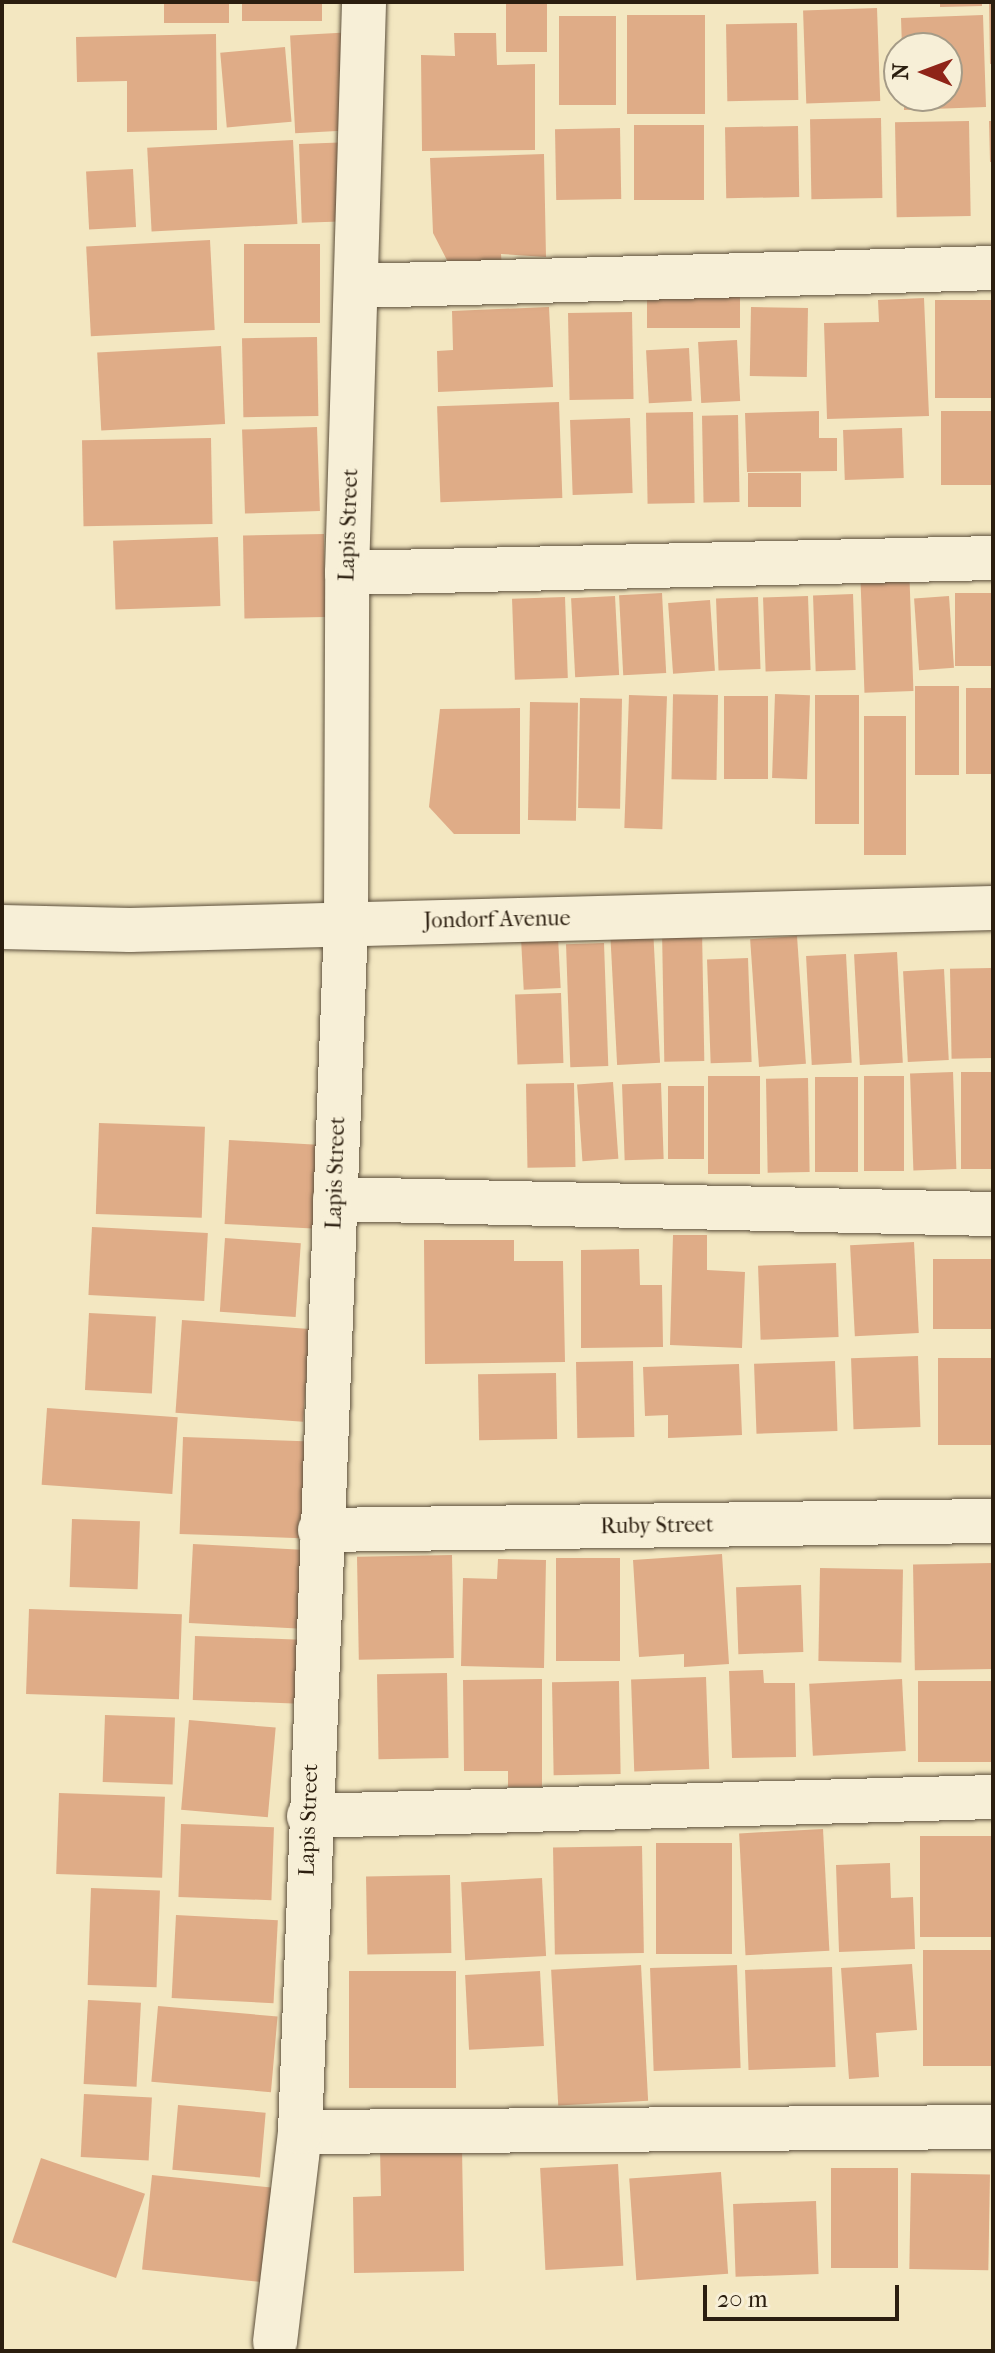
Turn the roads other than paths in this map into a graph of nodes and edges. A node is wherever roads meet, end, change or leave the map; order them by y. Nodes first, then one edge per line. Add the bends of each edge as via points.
1 (364, 2) edge
2 (993, 268) edge
3 (358, 286) junction
4 (993, 558) edge
5 (347, 573) junction
6 (993, 908) edge
7 (346, 924) junction
8 (2, 927) edge
9 (335, 1199) junction
10 (993, 1214) edge
11 (993, 1521) edge
12 (320, 1530) junction
13 (993, 1797) edge
14 (309, 1816) junction
15 (993, 2127) edge
16 (300, 2132) junction
17 (275, 2342) dead end

1 - 3 street, Lapis Street
2 - 3 street
3 - 5 street, Lapis Street
4 - 5 street
5 - 7 street, Lapis Street
6 - 7 street, Jondorf Avenue
7 - 8 street, Jondorf Avenue via 130,930
7 - 9 street, Lapis Street
9 - 10 street
9 - 12 street, Lapis Street
11 - 12 street, Ruby Street
12 - 14 street, Lapis Street
13 - 14 street
14 - 16 street, Lapis Street
15 - 16 street
16 - 17 street, Lapis Street

